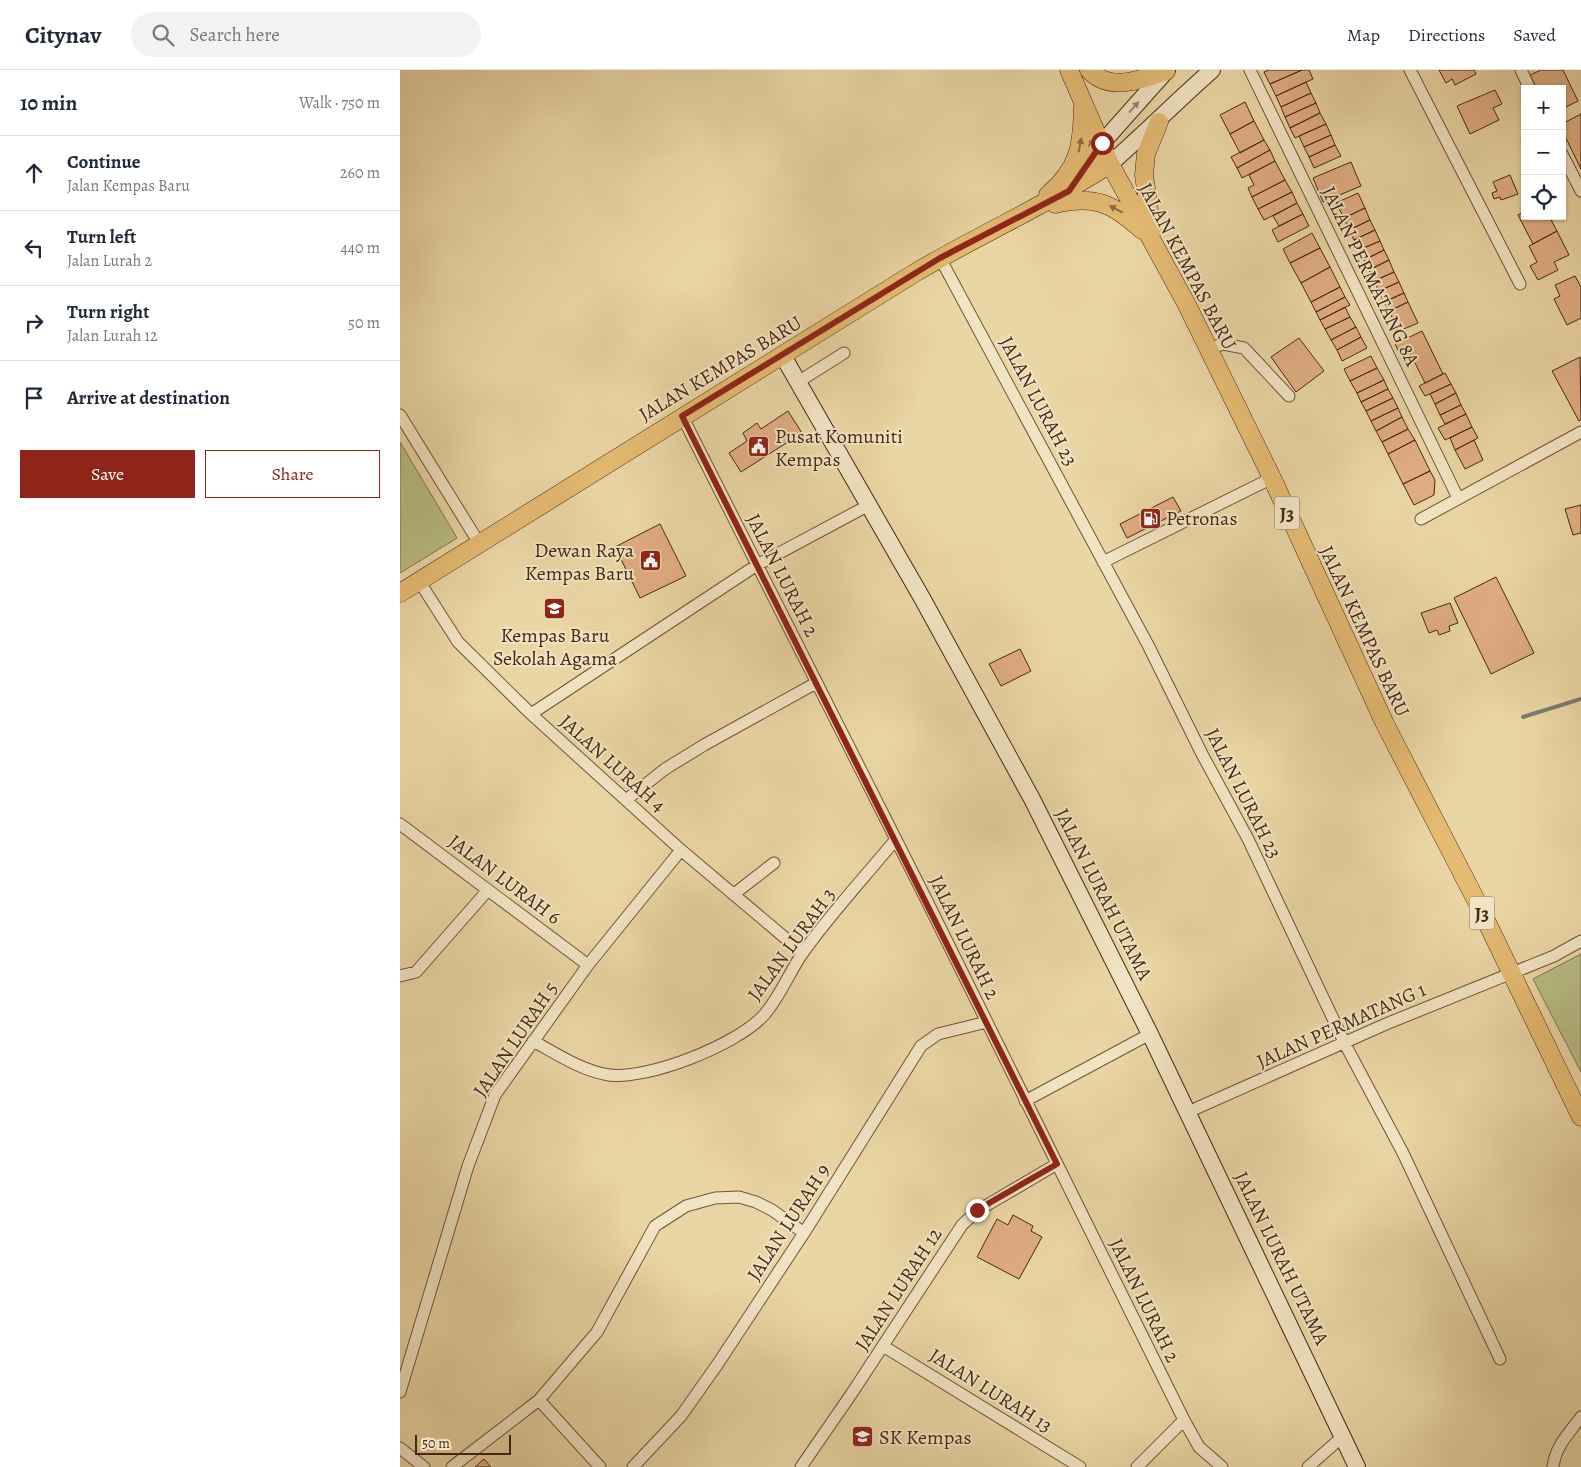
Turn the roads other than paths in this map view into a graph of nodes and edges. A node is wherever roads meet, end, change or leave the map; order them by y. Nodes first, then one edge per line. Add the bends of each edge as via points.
1 (1069, 70) edge
2 (1089, 70) edge
3 (1166, 70) edge
4 (1212, 70) edge
5 (1250, 70) edge
6 (1410, 70) edge
7 (1521, 70) edge
8 (1528, 85) edge
9 (1084, 102) junction
10 (1158, 122) junction
11 (1102, 143) junction
12 (1566, 162) edge
13 (1110, 164) junction
14 (1069, 191) junction
15 (1581, 191) edge
16 (1031, 210) junction
17 (1153, 240) junction
18 (940, 258) junction
19 (1520, 284) dead end
20 (1208, 349) junction
21 (844, 353) dead end
22 (783, 356) junction
23 (798, 382) junction
24 (1289, 396) dead end
25 (400, 415) edge
26 (682, 416) junction
27 (1581, 432) edge
28 (1272, 478) junction
29 (1458, 498) junction
30 (869, 505) junction
31 (1420, 518) dead end
32 (479, 543) junction
33 (1103, 562) junction
34 (757, 565) junction
35 (419, 581) junction
36 (400, 592) edge
37 (816, 683) junction
38 (531, 714) junction
39 (626, 800) junction
40 (400, 824) edge
41 (896, 839) junction
42 (681, 850) junction
43 (774, 863) dead end
44 (488, 890) junction
45 (734, 894) junction
46 (1581, 941) edge
47 (803, 953) junction
48 (588, 965) junction
49 (1511, 973) junction
50 (400, 976) edge
51 (987, 1022) junction
52 (1150, 1034) junction
53 (533, 1041) junction
54 (1345, 1044) junction
55 (1026, 1100) junction
56 (1188, 1112) junction
57 (1581, 1117) edge
58 (1057, 1164) junction
59 (804, 1233) junction
60 (883, 1346) junction
61 (1500, 1359) dead end
62 (400, 1392) edge
63 (539, 1400) junction
64 (1581, 1417) edge
65 (1184, 1420) junction
66 (1342, 1437) junction
67 (400, 1448) edge
68 (424, 1467) edge
69 (452, 1467) edge
70 (600, 1467) edge
71 (633, 1467) edge
72 (801, 1467) edge
73 (1080, 1467) edge
74 (1137, 1467) edge
75 (1222, 1467) edge
76 (1308, 1467) edge
77 (1357, 1467) edge
78 (1553, 1467) edge

1 - 9 main road, JALAN KEMPAS BARU / J3
2 - 3 main road via 1094,75 1127,84
11 -> 3 street
4 - 10 street
5 - 29 street, JALAN PERMATANG 8A
6 - 19 street
7 - 8 street
9 - 11 main road, JALAN KEMPAS BARU / J3
16 -> 9 main road via 1064,181 1076,163
10 - 13 street
10 - 17 main road via 1146,154 1144,175
11 - 13 main road, JALAN KEMPAS BARU / J3
11 - 14 main road, JALAN KEMPAS BARU
12 - 15 street
13 - 14 main road, JALAN KEMPAS BARU
13 - 17 main road, JALAN KEMPAS BARU / J3
14 - 16 main road, JALAN KEMPAS BARU
17 -> 16 main road via 1124,213 1092,199
16 - 18 main road, JALAN KEMPAS BARU
17 - 20 main road, JALAN KEMPAS BARU / J3
18 - 22 main road, JALAN KEMPAS BARU
18 - 33 street, JALAN LURAH 23
20 - 24 street via 1222,344 1244,348
20 - 28 main road, JALAN KEMPAS BARU / J3
21 - 23 street
22 - 23 street, JALAN LURAH UTAMA
22 - 26 main road, JALAN KEMPAS BARU
23 - 30 street, JALAN LURAH UTAMA
25 - 32 street
26 - 32 main road, JALAN KEMPAS BARU
26 - 34 street, JALAN LURAH 2
27 - 29 street
28 - 33 street
28 - 49 main road, JALAN KEMPAS BARU / J3 via 1385,724
29 - 31 street
30 - 34 street
30 - 52 street, JALAN LURAH UTAMA via 1032,799
32 - 35 main road, JALAN KEMPAS BARU
33 - 54 street, JALAN LURAH 23 via 1229,804
34 - 37 street, JALAN LURAH 2
34 - 38 street
35 - 36 main road, JALAN KEMPAS BARU
35 - 38 street, JALAN LURAH 4 via 458,642
37 - 39 street via 665,769
37 - 41 street, JALAN LURAH 2
38 - 39 street, JALAN LURAH 4
39 - 42 street, JALAN LURAH 4
40 - 44 street, JALAN LURAH 6
41 - 47 street, JALAN LURAH 3
41 - 51 street, JALAN LURAH 2
42 - 45 street, JALAN LURAH 4
42 - 48 street, JALAN LURAH 5
43 - 45 street
44 - 48 street, JALAN LURAH 6
44 - 50 street via 416,972
45 - 47 street, JALAN LURAH 4
46 - 49 street, JALAN PERMATANG 1
47 - 53 street, JALAN LURAH 3 via 764,1015 744,1031 716,1048 645,1073 608,1075 582,1067
48 - 53 street, JALAN LURAH 5
49 - 54 street, JALAN PERMATANG 1
49 - 57 main road, JALAN KEMPAS BARU / J3
51 - 55 street, JALAN LURAH 2
51 - 59 street, JALAN LURAH 9 via 938,1034 921,1046
52 - 55 street
52 - 56 street, JALAN LURAH UTAMA
53 - 62 street, JALAN LURAH 5 via 495,1095 478,1139
54 - 56 street, JALAN PERMATANG 1
54 - 61 street, JALAN LURAH 23 via 1403,1154
55 - 58 street, JALAN LURAH 2
56 - 66 street, JALAN LURAH UTAMA
58 - 60 street, JALAN LURAH 12 via 968,1217
58 - 65 street, JALAN LURAH 2
59 - 63 street via 772,1210 739,1197 715,1198 686,1206 655,1226 597,1332
59 - 71 street, JALAN LURAH 9 via 680,1416
60 - 72 street, JALAN LURAH 12
60 - 73 street, JALAN LURAH 13
63 - 69 street
63 - 70 street
64 - 78 street via 1562,1442
65 - 74 street
65 - 75 street, JALAN LURAH 2 via 1199,1447
66 - 76 street
66 - 77 street, JALAN LURAH UTAMA
67 - 68 street

